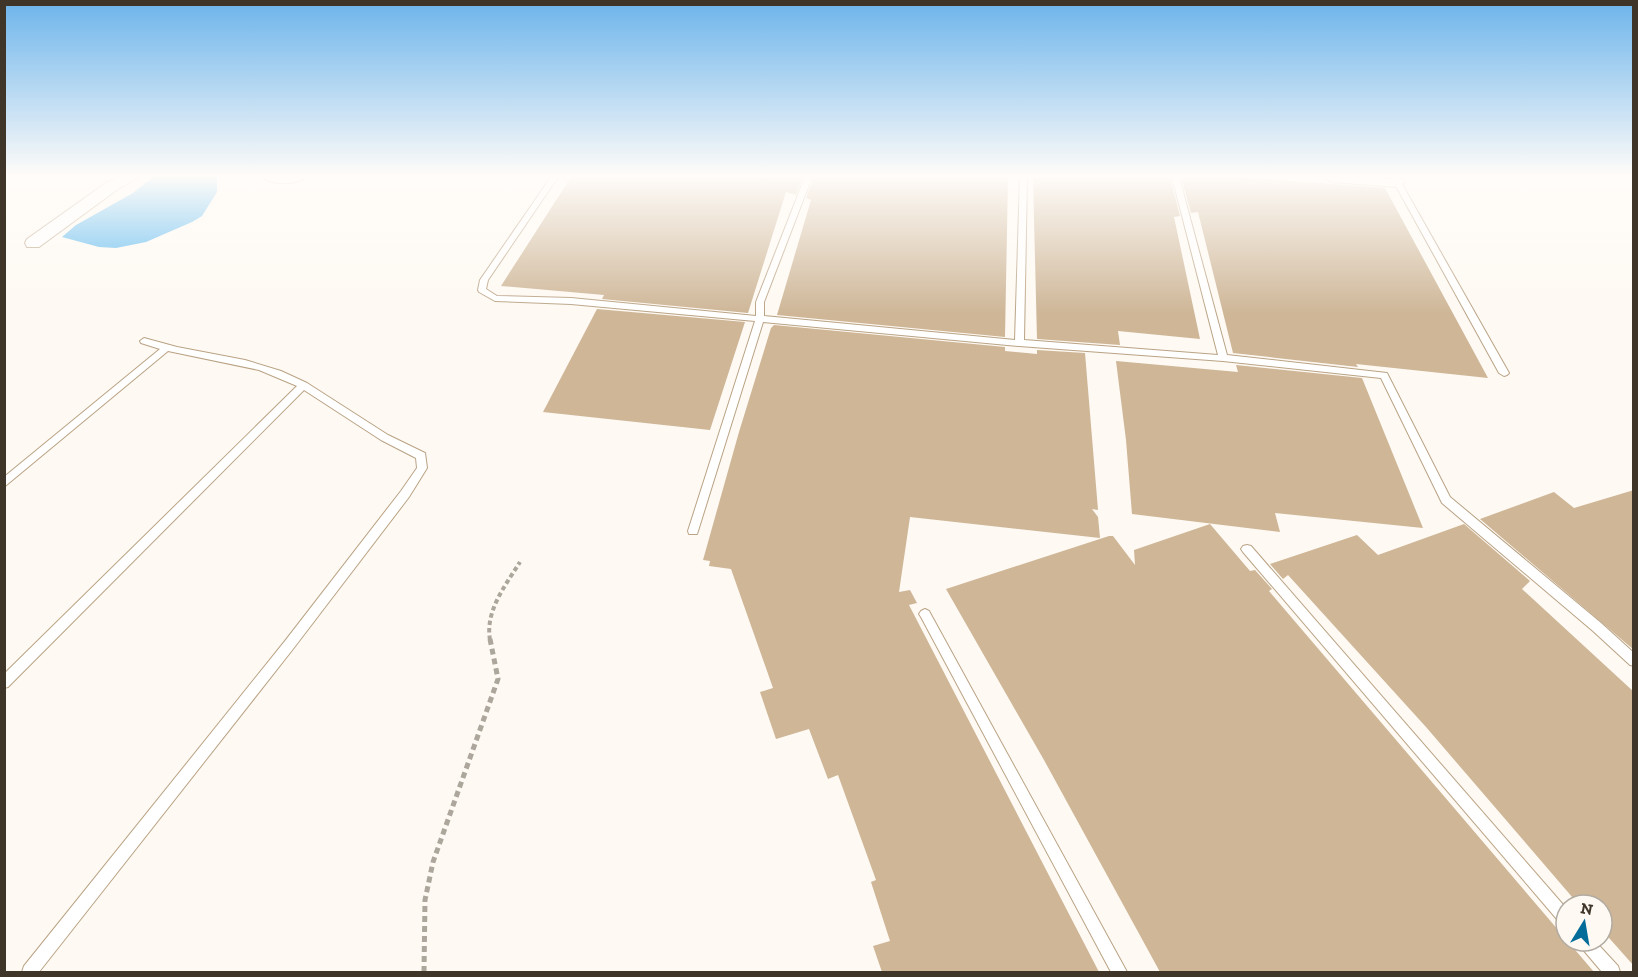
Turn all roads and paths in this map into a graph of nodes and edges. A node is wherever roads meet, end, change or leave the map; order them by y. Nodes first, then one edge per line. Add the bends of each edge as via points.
1 (61, 223) edge
2 (523, 223) edge
3 (791, 223) edge
4 (1023, 223) edge
5 (1188, 223) edge
6 (1420, 223) edge
7 (33, 243) dead end
8 (760, 318) junction
9 (144, 341) dead end
10 (1019, 343) junction
11 (166, 348) junction
12 (1223, 358) junction
13 (1504, 373) dead end
14 (304, 385) junction
15 (4, 483) edge
16 (693, 531) dead end
17 (1247, 549) dead end
18 (520, 562) dead end
19 (925, 614) dead end
20 (1634, 661) edge
21 (4, 683) edge
22 (1554, 905) edge
23 (1595, 953) edge
24 (30, 972) edge
25 (424, 972) edge
26 (1119, 972) edge
27 (1612, 972) edge

1 - 7 street
2 - 8 lane via 484,280 482,290 495,298
3 - 8 lane via 760,303
4 - 10 lane
5 - 12 lane
6 - 13 lane
8 - 10 lane
8 - 16 lane
9 - 11 lane
10 - 12 lane
11 - 14 lane via 275,372
11 - 15 lane
12 - 20 lane via 1384,375 1446,500
14 - 21 lane
14 - 24 lane via 421,456 422,468 290,645
17 - 22 lane
18 - 25 path via 499,596 488,630 498,679 433,862 425,900
19 - 26 lane
23 - 27 lane

